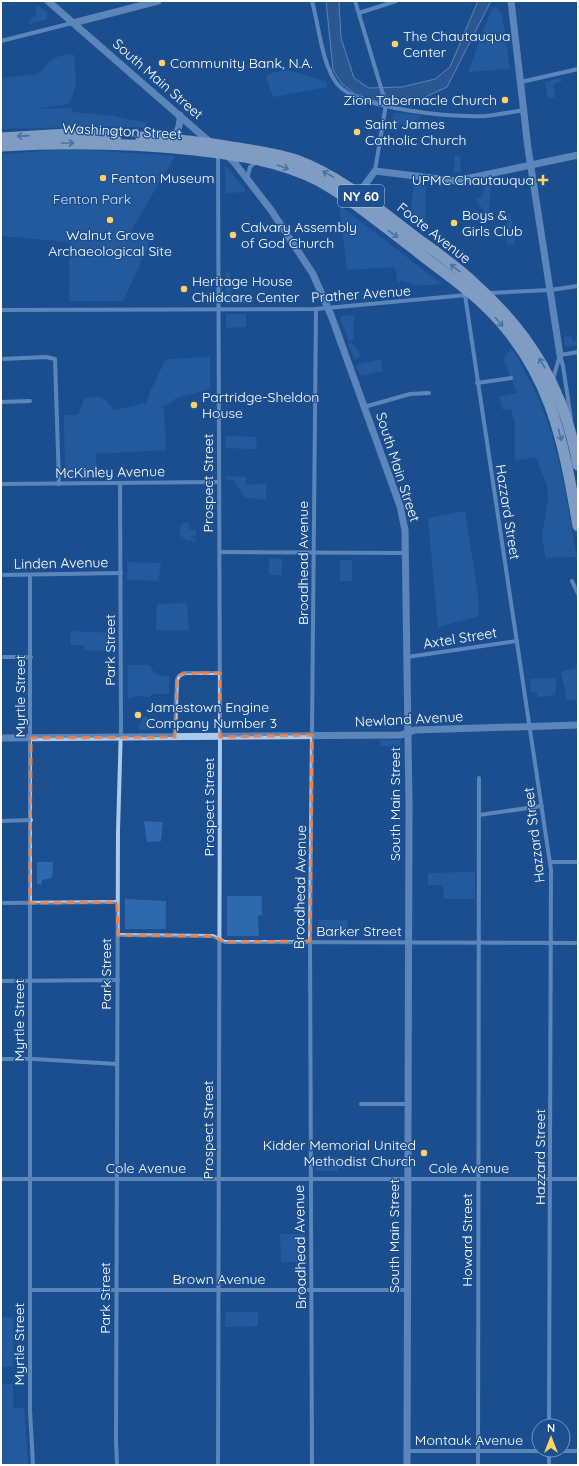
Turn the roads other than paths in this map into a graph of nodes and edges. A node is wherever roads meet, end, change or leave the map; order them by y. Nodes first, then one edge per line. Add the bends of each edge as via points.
1 (48, 1) edge
2 (158, 1) edge
3 (312, 1) edge
4 (355, 1) edge
5 (396, 1) edge
6 (511, 1) edge
7 (359, 13) junction
8 (73, 23) junction
9 (1, 41) edge
10 (578, 69) edge
11 (521, 82) junction
12 (386, 106) junction
13 (524, 110) junction
14 (180, 115) junction
15 (1, 138) edge
16 (168, 139) junction
17 (1, 146) edge
18 (217, 148) junction
19 (578, 155) edge
20 (259, 160) junction
21 (531, 165) junction
22 (375, 171) junction
23 (247, 180) junction
24 (355, 198) junction
25 (578, 286) edge
26 (550, 290) junction
27 (484, 293) junction
28 (468, 295) junction
29 (328, 308) junction
30 (316, 309) junction
31 (1, 310) edge
32 (219, 310) junction
33 (578, 352) edge
34 (560, 355) junction
35 (1, 359) edge
36 (511, 378) dead end
37 (552, 382) junction
38 (477, 383) junction
39 (429, 393) dead end
40 (547, 396) junction
41 (30, 401) dead end
42 (1, 402) edge
43 (364, 407) junction
44 (571, 430) junction
45 (578, 465) edge
46 (219, 482) junction
47 (120, 483) junction
48 (1, 484) edge
49 (59, 484) junction
50 (578, 526) edge
51 (220, 552) junction
52 (313, 552) junction
53 (406, 553) junction
54 (121, 573) junction
55 (1, 575) edge
56 (30, 575) junction
57 (572, 581) dead end
58 (578, 594) edge
59 (517, 641) junction
60 (1, 657) edge
61 (30, 657) junction
62 (407, 657) junction
63 (220, 673) junction
64 (578, 725) edge
65 (530, 726) junction
66 (408, 732) junction
67 (312, 735) junction
68 (220, 736) junction
69 (120, 737) junction
70 (175, 737) junction
71 (1, 738) edge
72 (31, 738) junction
73 (479, 778) dead end
74 (542, 806) junction
75 (478, 814) junction
76 (31, 820) junction
77 (1, 821) edge
78 (550, 862) junction
79 (578, 862) edge
80 (30, 902) junction
81 (117, 902) junction
82 (1, 903) edge
83 (118, 935) junction
84 (220, 939) junction
85 (310, 941) junction
86 (408, 942) junction
87 (479, 943) junction
88 (551, 943) junction
89 (578, 943) edge
90 (30, 980) junction
91 (118, 980) junction
92 (1, 981) edge
93 (1, 1059) edge
94 (30, 1059) junction
95 (117, 1064) junction
96 (361, 1104) dead end
97 (408, 1104) junction
98 (116, 1178) junction
99 (310, 1178) junction
100 (478, 1178) junction
101 (550, 1178) junction
102 (1, 1179) edge
103 (30, 1179) junction
104 (219, 1179) junction
105 (408, 1179) junction
106 (578, 1179) edge
107 (30, 1290) junction
108 (116, 1290) junction
109 (218, 1290) junction
110 (311, 1290) junction
111 (407, 1290) junction
112 (549, 1418) edge
113 (531, 1451) edge
114 (407, 1452) junction
115 (478, 1452) junction
116 (33, 1465) edge
117 (118, 1465) edge
118 (218, 1465) edge
119 (312, 1465) edge
120 (407, 1465) edge
121 (478, 1465) edge

1 - 8 street, South Main Street
2 - 8 street
3 - 12 street via 327,65 338,86 365,101
4 - 7 street
5 - 7 street
6 - 11 street, Foote Avenue
7 - 12 street
8 - 9 street
8 - 14 street, South Main Street
10 - 11 street
11 - 13 street, Foote Avenue
12 - 13 street via 472,116
12 - 22 street
13 - 21 street, Foote Avenue
14 - 16 street via 179,129
14 - 18 street, South Main Street
16 -> 15 highway, Washington Street / NY 60 via 68,134
16 - 18 highway, Washington Street / NY 60
17 -> 18 highway, Washington Street / NY 60 via 117,143
18 - 20 highway, Foote Avenue / NY 60
18 - 23 street, South Main Street via 234,162
24 -> 18 highway, Foote Avenue / NY 60 via 329,175 294,159 260,151
18 - 32 street, Prospect Street
19 - 21 street
20 - 23 street via 250,166
20 -> 24 highway, Foote Avenue / NY 60 via 276,164
21 - 22 street via 456,181
21 - 26 street, Foote Avenue
22 - 24 street
23 - 29 street, South Main Street via 307,264
27 -> 24 highway, Foote Avenue / NY 60 via 474,283
24 -> 28 highway, Foote Avenue / NY 60
25 - 26 street, Prather Avenue
26 - 27 street, Prather Avenue
26 - 34 street, Foote Avenue
27 - 28 street, Prather Avenue
37 -> 27 highway, Foote Avenue / NY 60 via 529,343
28 - 29 street, Prather Avenue
28 - 38 street, Hazzard Street
28 -> 40 highway, Foote Avenue / NY 60 via 494,317 511,336 538,377
29 - 30 street, Prather Avenue
29 - 43 street, South Main Street
30 - 32 street, Prather Avenue
30 - 52 street, Broadhead Avenue
31 - 32 street, Prather Avenue
32 - 46 street, Prospect Street
33 - 34 street
34 - 37 street, Foote Avenue
34 - 44 street, Foote Avenue
35 - 49 street via 49,357 56,361
36 - 38 street
37 - 40 street, Foote Avenue
37 - 44 highway, Foote Avenue / NY 60
38 - 59 street, Hazzard Street
39 - 43 street via 410,394
40 -> 50 highway, Foote Avenue / NY 60 via 566,455
41 - 42 street
43 - 53 street, South Main Street via 402,514
44 - 45 highway, Foote Avenue / NY 60
46 - 47 street, McKinley Avenue
46 - 51 street, Prospect Street
47 - 49 street, McKinley Avenue
47 - 54 street, Park Street
48 - 49 street, McKinley Avenue
51 - 52 street
51 - 63 street, Prospect Street
52 - 53 street
52 - 67 street, Broadhead Avenue
53 - 62 street, South Main Street
54 - 56 street, Linden Avenue
54 - 69 street, Park Street
55 - 56 street, Linden Avenue
56 - 61 street, Myrtle Street
57 - 58 street
59 - 62 street, Axtel Street
59 - 65 street, Hazzard Street
60 - 61 street
61 - 72 street, Myrtle Street
62 - 66 street, South Main Street
63 - 68 street, Prospect Street
63 - 70 street via 184,673 179,676
64 - 65 street, Newland Avenue
65 - 66 street, Newland Avenue
65 - 74 street, Hazzard Street
66 - 67 street, Newland Avenue via 401,735
66 - 86 street, South Main Street
67 - 68 street, Newland Avenue
67 - 85 street, Broadhead Avenue
68 - 70 street, Newland Avenue
68 - 84 street, Prospect Street
69 - 70 street, Newland Avenue
69 - 72 street, Newland Avenue
69 - 81 street, Park Street
71 - 72 street, Newland Avenue
72 - 76 street, Myrtle Street
73 - 75 street, Howard Street
74 - 75 street
74 - 78 street, Hazzard Street
75 - 87 street, Howard Street
76 - 77 street
76 - 80 street, Myrtle Street
78 - 79 street
78 - 88 street, Hazzard Street
80 - 81 street
80 - 82 street
80 - 90 street, Myrtle Street
81 - 83 street, Park Street
83 - 84 street, Barker Street via 213,936
83 - 91 street, Park Street
84 - 85 street, Barker Street via 225,942
84 - 104 street, Prospect Street
85 - 86 street, Barker Street
85 - 99 street, Broadhead Avenue
86 - 87 street, Barker Street
86 - 97 street, South Main Street
87 - 88 street, Barker Street
87 - 100 street, Howard Street
88 - 89 street, Barker Street
88 - 101 street, Hazzard Street
90 - 91 street
90 - 92 street
90 - 94 street, Myrtle Street
91 - 95 street, Park Street
93 - 94 street
94 - 95 street
94 - 103 street, Myrtle Street
95 - 98 street, Park Street
96 - 97 street
97 - 105 street, South Main Street
98 - 103 street, Cole Avenue
98 - 104 street, Cole Avenue
98 - 108 street, Park Street
99 - 104 street, Cole Avenue
99 - 105 street, Cole Avenue
99 - 110 street, Broadhead Avenue
100 - 101 street, Cole Avenue
100 - 105 street, Cole Avenue
100 - 115 street, Howard Street
101 - 106 street, Cole Avenue
101 - 112 street, Hazzard Street
102 - 103 street, Cole Avenue
103 - 107 street, Myrtle Street
104 - 109 street, Prospect Street
105 - 111 street, South Main Street
107 - 108 street, Brown Avenue
107 - 116 street, Myrtle Street via 30,1423
108 - 109 street, Brown Avenue
108 - 117 street, Park Street
109 - 110 street, Brown Avenue
109 - 118 street, Prospect Street
110 - 111 street, Brown Avenue
110 - 119 street, Broadhead Avenue
111 - 114 street, South Main Street
113 - 115 street, Montauk Avenue
114 - 115 street, Montauk Avenue
114 - 120 street, South Main Street
115 - 121 street, Howard Street

